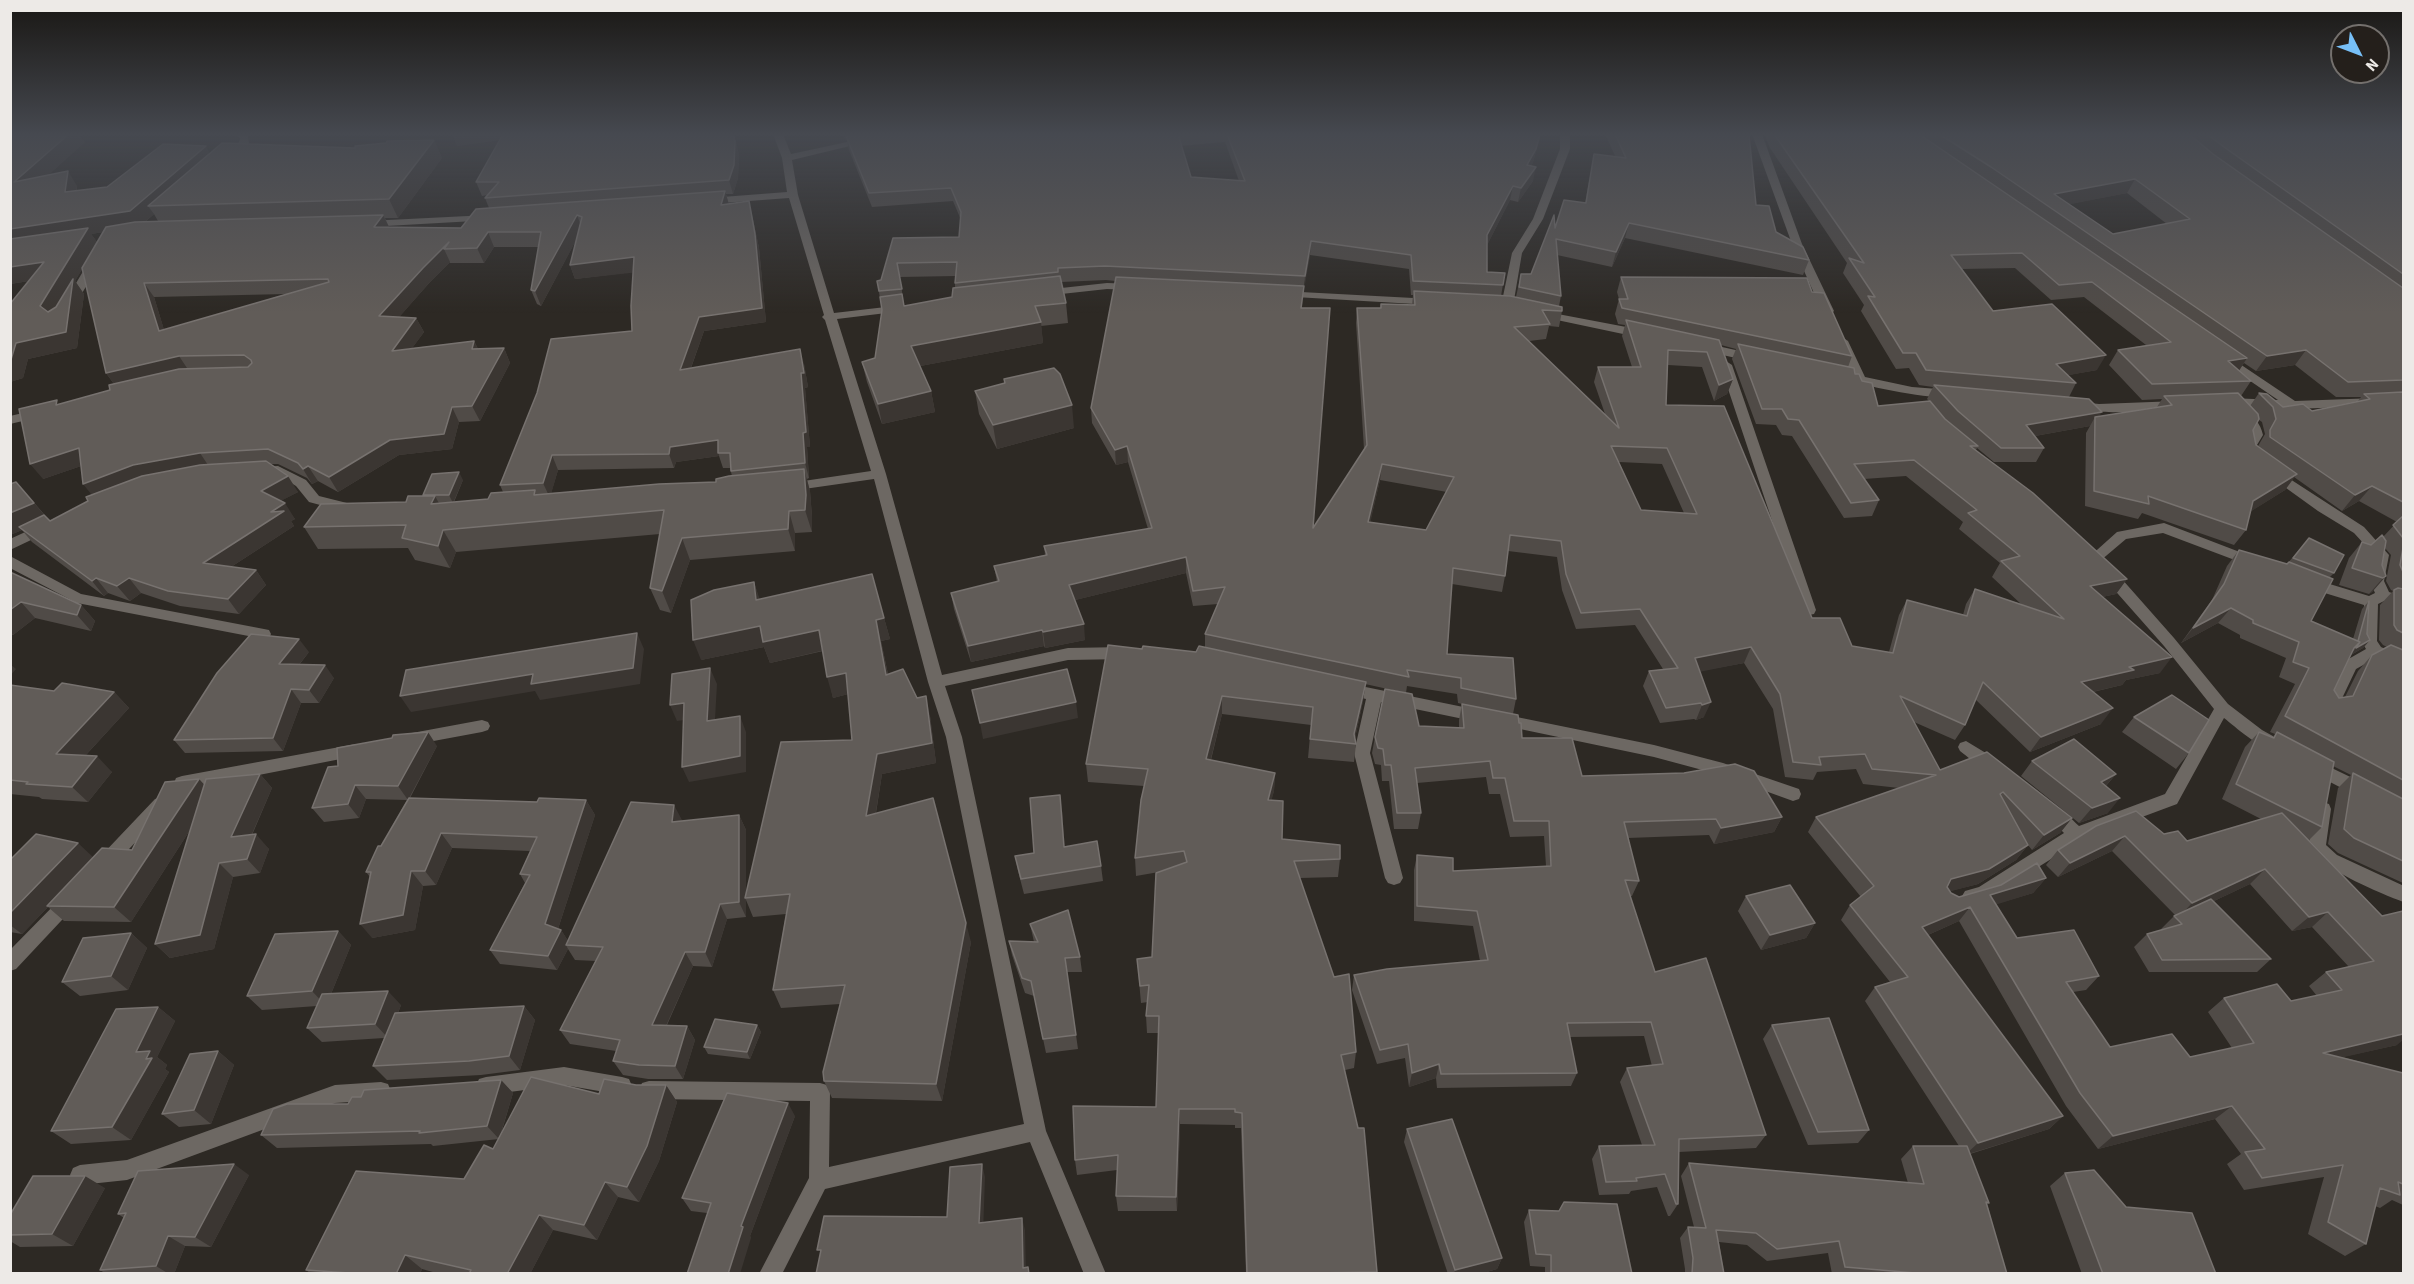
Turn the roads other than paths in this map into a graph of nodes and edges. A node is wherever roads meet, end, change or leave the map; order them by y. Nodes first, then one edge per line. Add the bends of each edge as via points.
1 (1548, 194) edge
2 (1779, 194) edge
3 (793, 195) joint
4 (702, 201) edge
5 (502, 217) edge
6 (351, 224) edge
7 (100, 254) edge
8 (1153, 288) edge
9 (1268, 294) edge
10 (1026, 295) edge
11 (1450, 303) edge
12 (921, 306) edge
13 (65, 311) edge
14 (828, 317) junction
15 (1653, 337) edge
16 (1687, 344) edge
17 (2214, 350) edge
18 (1721, 351) junction
19 (1767, 360) edge
20 (1825, 372) edge
21 (1860, 380) junction
22 (1912, 391) junction
23 (1959, 395) edge
24 (2403, 401) edge
25 (2187, 404) edge
26 (2064, 405) edge
27 (2292, 405) junction
28 (1925, 406) edge
29 (50, 411) edge
30 (10, 420) edge
31 (244, 472) edge
32 (879, 474) junction
33 (776, 488) edge
34 (366, 509) edge
35 (57, 522) edge
36 (10, 545) edge
37 (10, 561) edge
38 (2269, 568) edge
39 (2301, 580) edge
40 (2377, 598) junction
41 (2403, 603) edge
42 (1809, 610) edge
43 (264, 634) edge
44 (2376, 651) junction
45 (1140, 652) edge
46 (2403, 665) edge
47 (936, 682) junction
48 (1333, 687) edge
49 (1376, 695) junction
50 (2330, 707) edge
51 (2222, 708) junction
52 (482, 726) dead end
53 (401, 741) edge
54 (378, 746) edge
55 (1966, 747) dead end
56 (2330, 774) junction
57 (2006, 777) edge
58 (1793, 794) dead end
59 (2372, 796) edge
60 (2042, 806) edge
61 (2077, 834) junction
62 (1394, 878) dead end
63 (2403, 895) edge
64 (1956, 899) edge
65 (12, 961) edge
66 (470, 1087) edge
67 (402, 1090) edge
68 (1036, 1131) junction
69 (80, 1175) edge
70 (819, 1180) junction
71 (770, 1274) edge
72 (1095, 1274) edge

1 - 15 street via 1517,253 1513,308
2 - 21 street via 1797,243
3 - 4 street
3 - 14 street
5 - 6 street
7 - 13 street
8 - 10 street via 1107,286
9 - 11 street
12 - 14 street
14 - 32 street
16 - 18 street
17 - 27 street
18 - 19 street
18 - 42 street
20 - 21 street
21 - 22 street
22 - 23 street
22 - 28 street
24 - 27 street
25 - 26 street via 2099,408
27 - 40 street via 2225,403 2255,428 2251,456 2359,530 2382,555
29 - 30 street
31 - 34 street via 278,470 301,483 314,499
32 - 33 street
32 - 47 street
35 - 36 street
37 - 43 street via 77,598
38 - 51 street via 2164,528 2122,535 2090,555
39 - 40 street
40 - 41 street
40 - 44 street via 2369,642
44 - 46 street
44 - 50 street via 2350,665
45 - 47 street via 1068,654
47 - 68 street via 954,737
48 - 49 street
49 - 58 street via 1654,750
49 - 62 street via 1362,753
51 - 56 street via 2256,734
51 - 61 street via 2171,799
52 - 53 street
54 - 65 street via 180,783
55 - 57 street
56 - 59 street
56 - 63 street via 2317,847 2331,860
60 - 61 street
61 - 64 street via 1983,893
66 - 70 street via 564,1076 648,1090 820,1092
67 - 69 street via 335,1094 127,1170
68 - 70 street
68 - 72 street
70 - 71 street

